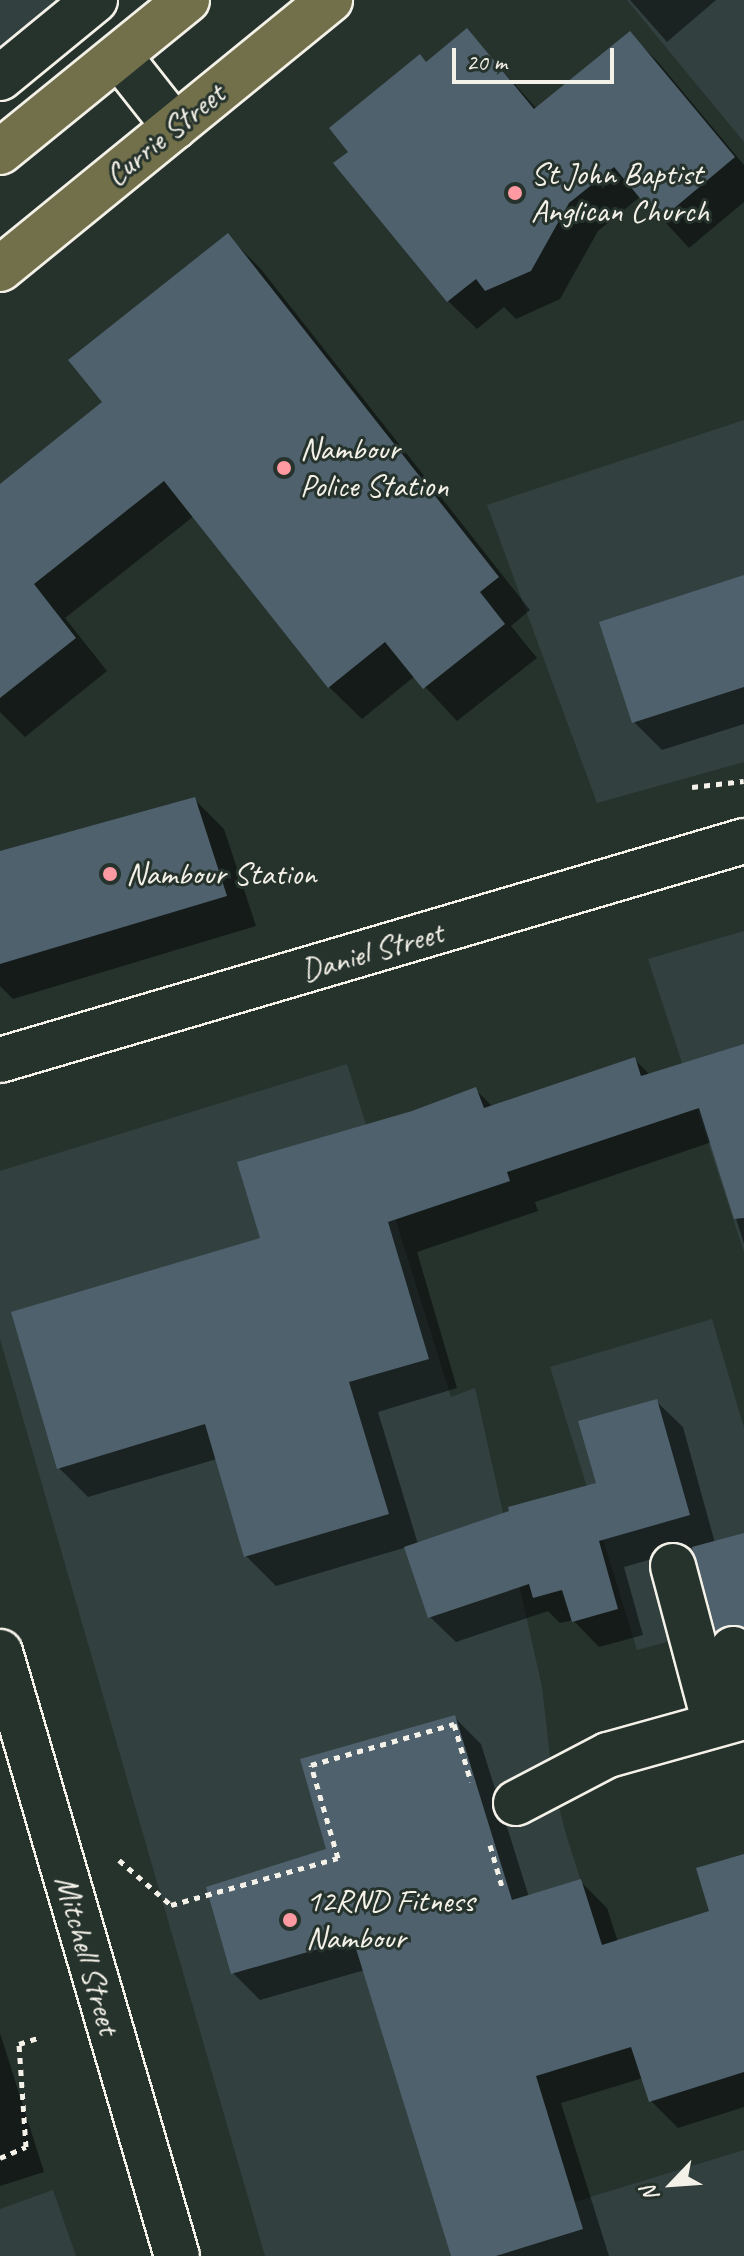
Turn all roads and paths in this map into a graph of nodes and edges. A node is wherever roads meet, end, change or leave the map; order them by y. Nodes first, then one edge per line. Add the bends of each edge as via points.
1 (95, 0) edge
2 (187, 0) edge
3 (330, 0) edge
4 (119, 56) junction
5 (0, 78) edge
6 (175, 127) junction
7 (0, 152) edge
8 (0, 269) edge
9 (744, 781) edge
10 (692, 787) dead end
11 (744, 841) edge
12 (0, 1060) edge
13 (673, 1566) dead end
14 (0, 1652) edge
15 (730, 1720) edge
16 (472, 1785) dead end
17 (500, 1816) joint
18 (119, 1860) dead end
19 (503, 1890) dead end
20 (38, 2038) dead end
21 (0, 2158) edge
22 (177, 2256) edge

1 - 5 street
2 - 4 main road
3 - 6 main road, Currie Street
4 - 6 street
4 - 7 main road
6 - 8 main road, Currie Street
9 - 10 path
11 - 12 street, Daniel Street
13 - 15 street
14 - 22 street, Mitchell Street
15 - 17 street via 608,1755
16 - 18 path via 454,1724 311,1765 338,1858 171,1905
17 - 19 path
20 - 21 path via 19,2044 26,2147

